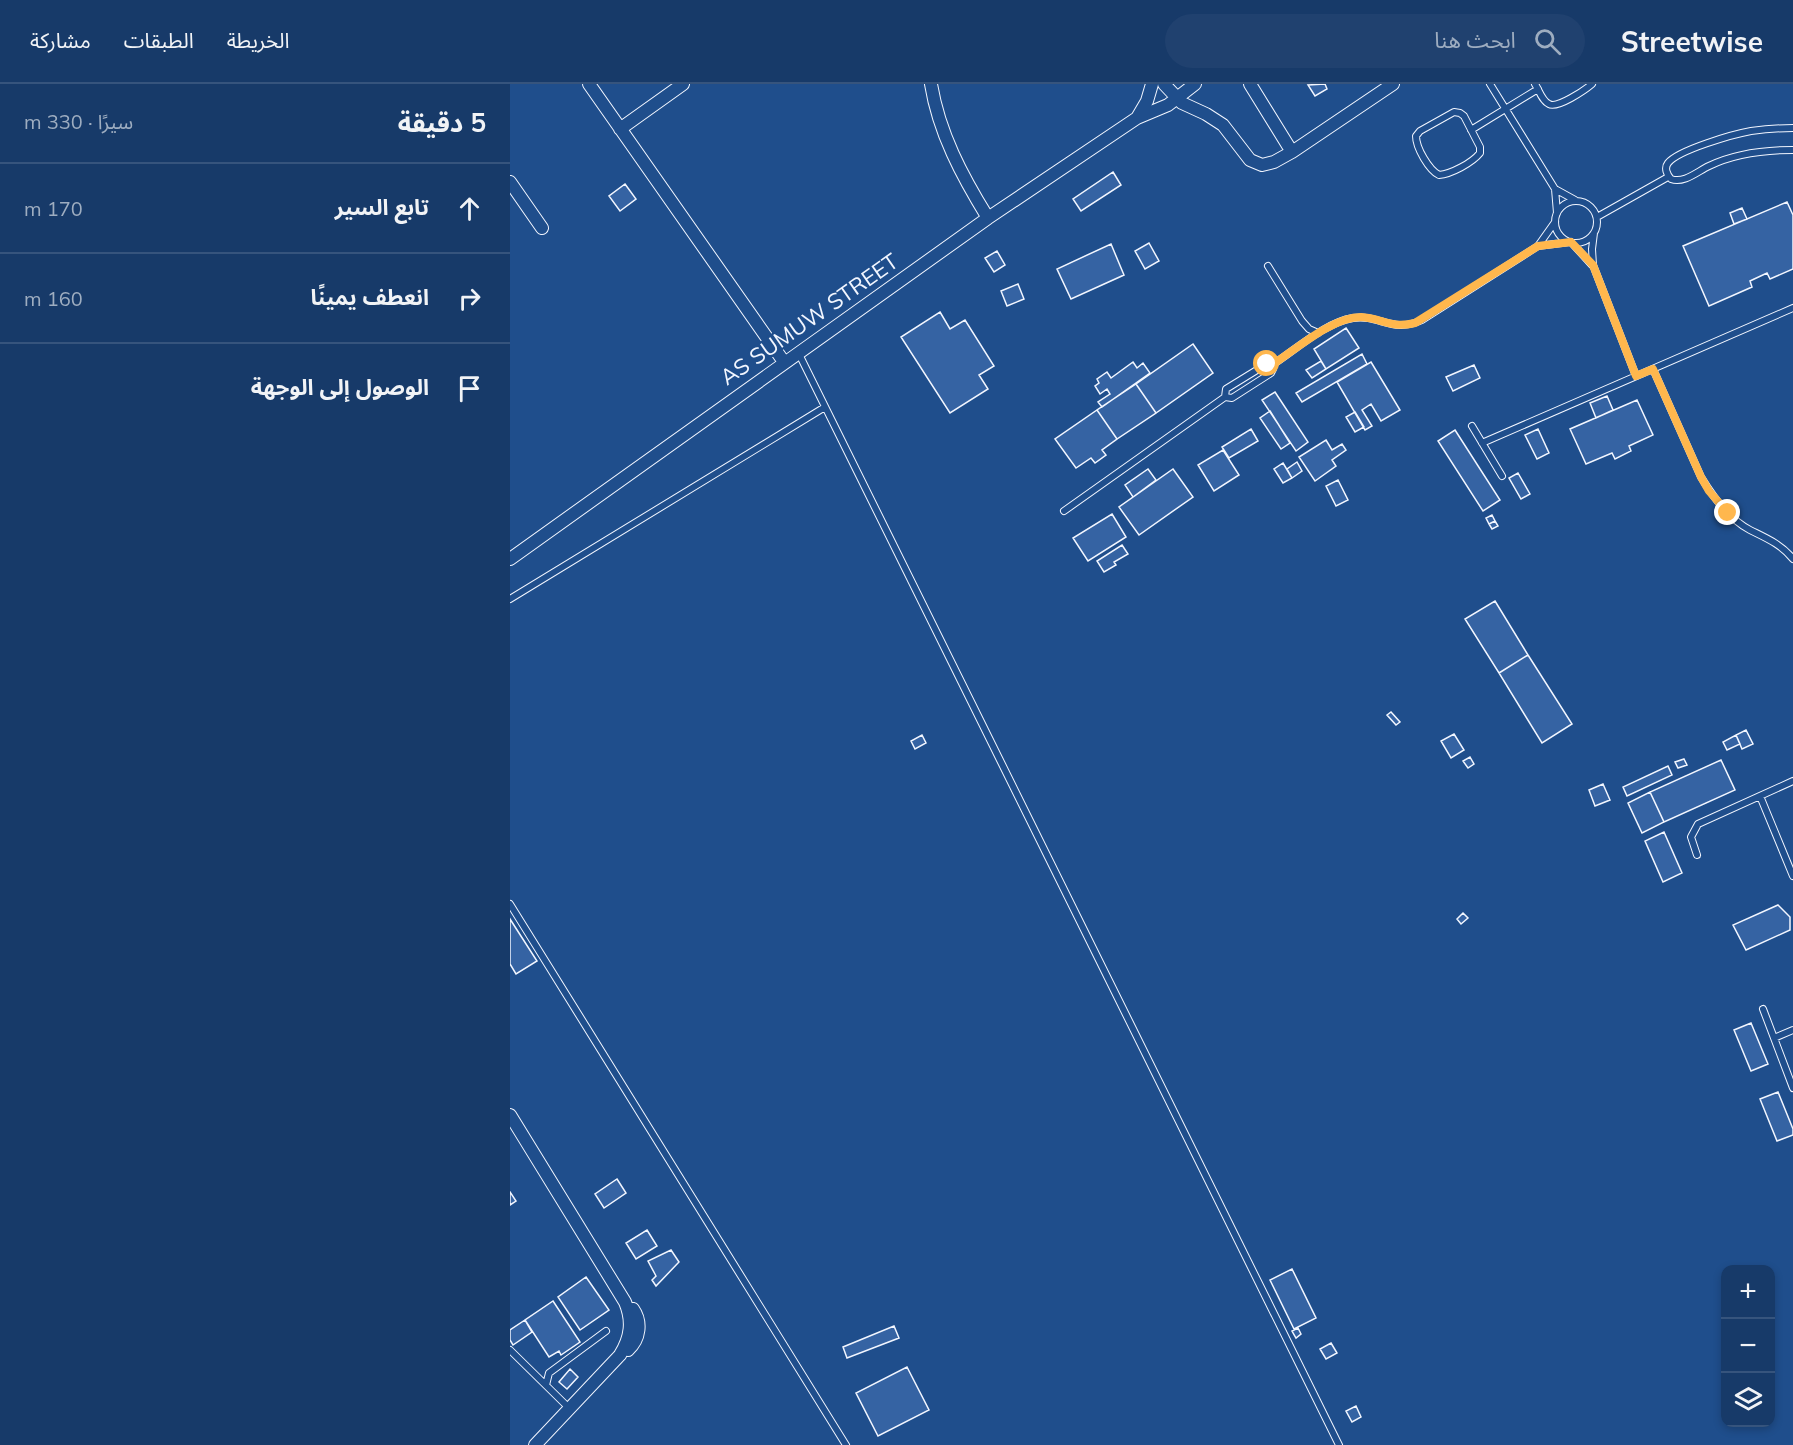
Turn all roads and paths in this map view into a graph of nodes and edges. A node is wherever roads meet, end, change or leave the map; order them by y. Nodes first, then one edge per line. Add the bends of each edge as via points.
1 (589, 84) edge
2 (682, 84) edge
3 (931, 84) edge
4 (1152, 84) edge
5 (1164, 84) edge
6 (1195, 84) edge
7 (1251, 84) edge
8 (1393, 84) edge
9 (1490, 84) edge
10 (1592, 84) edge
11 (1536, 86) edge
12 (1177, 98) junction
13 (1506, 109) junction
14 (1137, 118) junction
15 (1793, 128) edge
16 (620, 129) junction
17 (1471, 130) junction
18 (1793, 150) edge
19 (1292, 152) junction
20 (1668, 177) junction
21 (510, 182) edge
22 (1555, 189) junction
23 (1575, 201) junction
24 (1557, 213) junction
25 (1597, 217) junction
26 (988, 218) junction
27 (1555, 222) junction
28 (542, 228) dead end
29 (1594, 233) junction
30 (1570, 242) junction
31 (1538, 246) junction
32 (1593, 265) junction
33 (1268, 266) dead end
34 (1793, 308) edge
35 (1318, 333) junction
36 (798, 352) junction
37 (784, 362) junction
38 (1272, 365) junction
39 (1653, 369) junction
40 (1636, 376) junction
41 (1225, 397) junction
42 (825, 407) junction
43 (1472, 426) dead end
44 (1482, 443) junction
45 (1502, 476) dead end
46 (1064, 511) dead end
47 (510, 559) edge
48 (1793, 559) edge
49 (510, 599) edge
50 (1793, 781) edge
51 (1760, 796) junction
52 (1697, 855) dead end
53 (1793, 876) edge
54 (510, 904) edge
55 (1763, 1009) dead end
56 (1793, 1030) edge
57 (1774, 1038) junction
58 (1793, 1088) edge
59 (510, 1115) edge
60 (606, 1331) dead end
61 (510, 1350) edge
62 (546, 1385) junction
63 (569, 1408) junction
64 (535, 1445) edge
65 (846, 1445) edge
66 (1339, 1445) edge

1 - 16 street
2 - 16 street
3 - 26 street via 948,143
4 - 14 street
5 - 12 street
6 - 12 street, AS SUMUW STREET
7 - 19 street
8 - 19 street
9 - 13 lane
10 - 11 lane via 1556,106 1545,102
11 - 13 lane
12 - 14 street, AS SUMUW STREET
12 - 19 street via 1222,125 1255,164 1268,165
13 - 17 lane
13 - 22 lane
14 - 26 street, AS SUMUW STREET
15 - 20 lane via 1748,132 1709,142 1671,160 1666,166
16 - 37 street
17 - 17 lane via 1464,116 1456,112 1418,133 1417,143 1436,174 1446,174 1478,156 1480,147
18 - 20 lane via 1730,158 1682,181
20 - 25 lane
21 - 28 street
22 - 23 lane
22 - 24 lane
23 - 24 lane via 1564,204
23 - 25 lane via 1587,203
24 - 27 lane
25 - 29 lane
26 - 36 street, AS SUMUW STREET
27 - 30 lane via 1559,234
27 - 31 lane
29 - 30 lane via 1584,241
29 - 32 lane
30 - 31 lane
30 - 32 lane
31 - 35 lane via 1415,323 1398,326 1353,318
32 - 40 lane
33 - 35 lane via 1302,321
34 - 39 lane
35 - 38 lane
36 - 37 street, AS SUMUW STREET
36 - 42 lane
37 - 47 street, AS SUMUW STREET
38 - 41 lane via 1265,364 1226,389
38 - 41 lane via 1271,373 1232,398
39 - 40 lane
39 - 48 lane via 1709,491 1738,522 1770,539
40 - 44 lane
41 - 46 lane
42 - 49 lane
42 - 66 lane
43 - 44 lane
44 - 45 lane
50 - 51 lane
51 - 52 lane via 1698,824 1691,837
51 - 53 lane
54 - 65 lane
55 - 57 lane
56 - 57 lane
57 - 58 lane
59 - 63 street via 638,1319 638,1333 632,1346
60 - 62 lane via 549,1373
61 - 62 lane
62 - 63 lane
63 - 64 street

